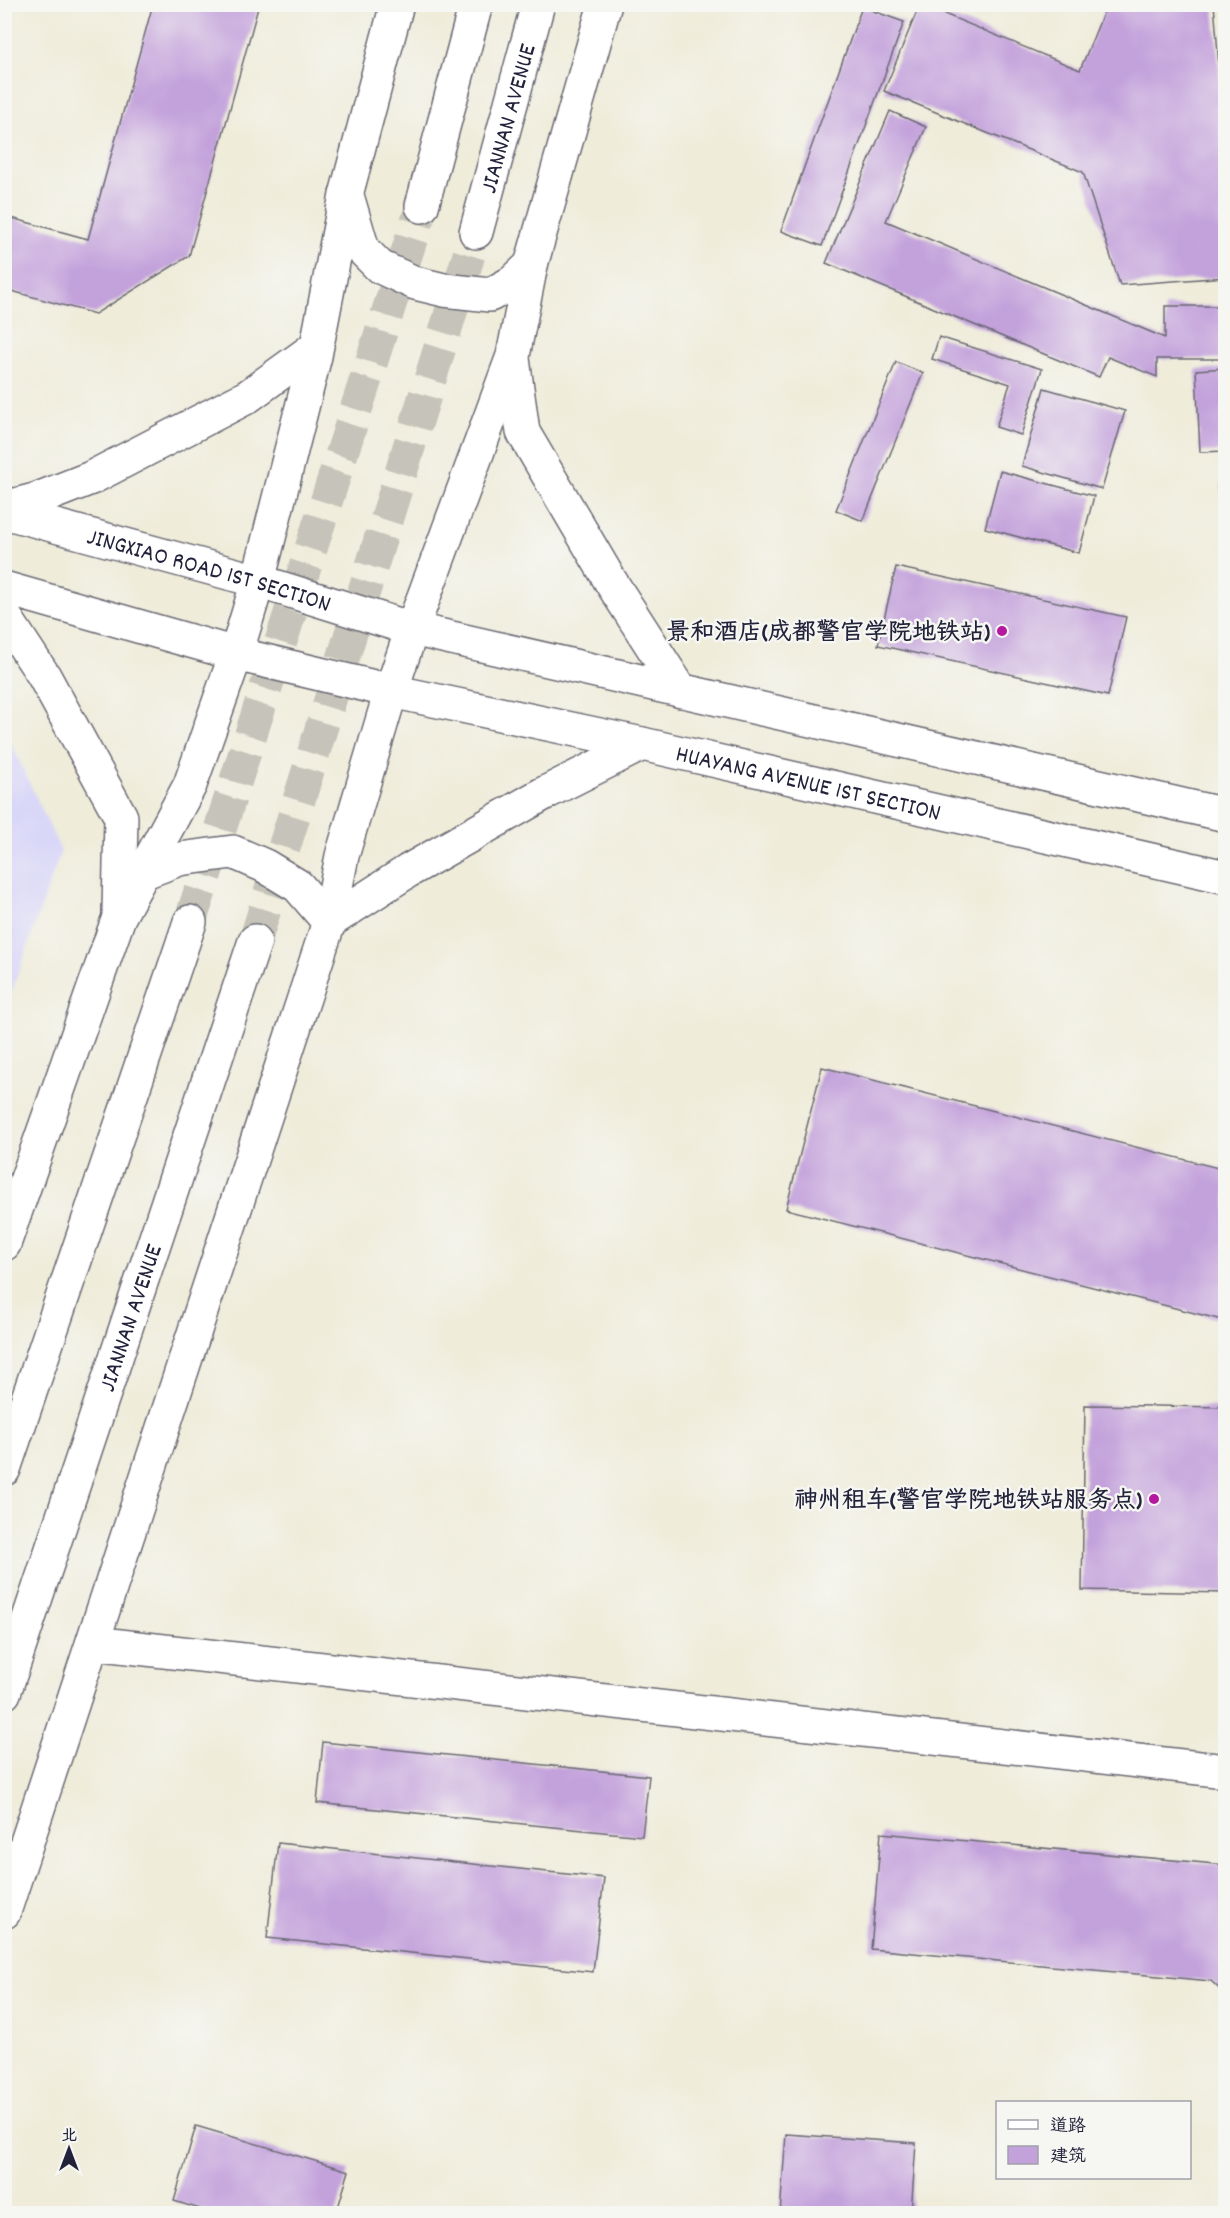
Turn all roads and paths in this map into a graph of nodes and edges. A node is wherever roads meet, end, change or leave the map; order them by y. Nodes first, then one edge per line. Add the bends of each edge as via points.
1 (397, 4) edge
2 (476, 4) edge
3 (538, 4) edge
4 (605, 4) edge
5 (346, 195) junction
6 (422, 206) tunnel mouth
7 (476, 232) tunnel mouth
8 (531, 265) junction
9 (316, 347) junction
10 (513, 356) junction
11 (4, 510) edge
12 (258, 581) junction
13 (4, 588) edge
14 (4, 615) edge
15 (412, 629) junction
16 (236, 654) junction
17 (391, 691) junction
18 (681, 691) junction
19 (642, 744) junction
20 (1226, 815) edge
21 (142, 873) junction
22 (1226, 877) edge
23 (119, 917) junction
24 (190, 922) tunnel mouth
25 (329, 922) junction
26 (255, 941) tunnel mouth
27 (4, 1244) edge
28 (4, 1469) edge
29 (93, 1643) junction
30 (4, 1693) edge
31 (1226, 1771) edge
32 (4, 1912) edge

1 - 5 main road
2 - 6 main road
3 - 7 main road, JIANNAN AVENUE
4 - 8 main road
5 - 8 main road via 363,250 380,267 415,283 490,295 513,282
5 - 9 main road
8 - 10 main road
9 - 11 main road via 246,397 91,478
9 - 12 main road
10 - 15 main road
10 - 18 main road via 523,432
11 - 12 main road, JINGXIAO ROAD 1ST SECTION
12 - 15 main road, JINGXIAO ROAD 1ST SECTION
12 - 16 main road
13 - 16 main road
14 - 23 main road via 44,676 121,817
15 - 17 main road
15 - 18 main road
16 - 17 main road
16 - 21 main road via 190,785
17 - 19 main road, HUAYANG AVENUE 1ST SECTION
17 - 25 main road via 342,856
18 - 20 main road
19 - 22 main road, HUAYANG AVENUE 1ST SECTION
19 - 25 main road via 543,794 408,871
21 - 23 main road
21 - 25 main road via 179,859 233,852 298,886
23 - 27 main road
24 - 28 main road
25 - 29 main road
26 - 30 main road, JIANNAN AVENUE
29 - 31 main road
29 - 32 main road

